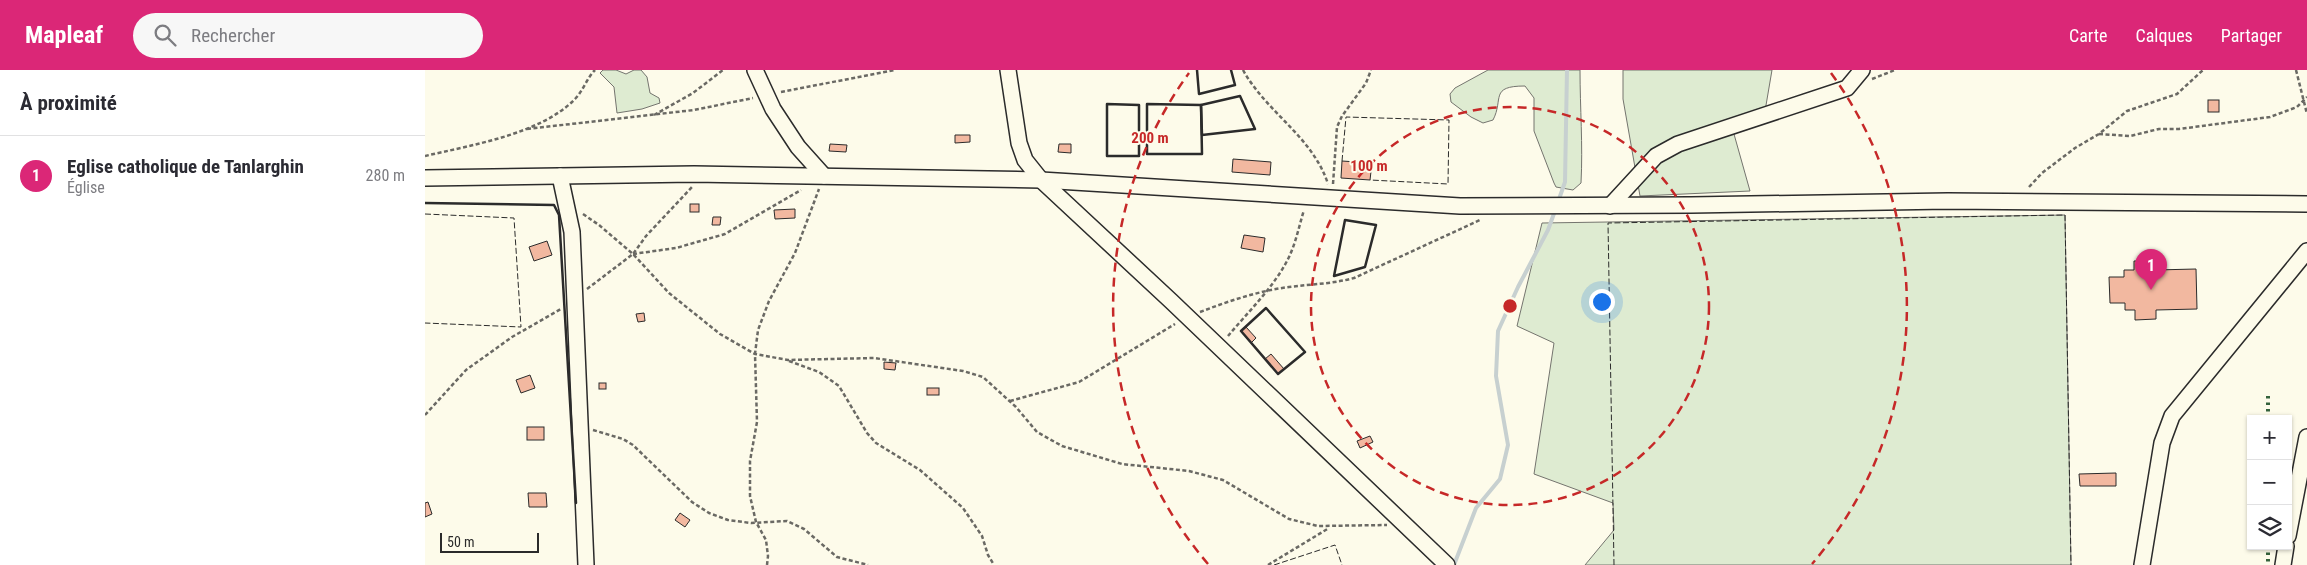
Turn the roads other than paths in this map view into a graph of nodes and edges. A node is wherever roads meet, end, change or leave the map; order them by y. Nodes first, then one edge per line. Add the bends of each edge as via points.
1 (755, 70) edge
2 (1008, 70) edge
3 (1863, 70) edge
4 (560, 176) junction
5 (823, 176) junction
6 (425, 178) edge
7 (1041, 180) junction
8 (2307, 204) edge
9 (1610, 206) junction
10 (2307, 251) edge
11 (2307, 437) edge
12 (2292, 515) edge
13 (2286, 550) edge
14 (586, 565) edge
15 (1447, 565) edge
16 (2142, 565) edge
17 (2283, 565) edge

1 - 5 street via 773,109 798,147
2 - 7 street via 1019,143 1025,160
3 - 9 street via 1847,88 1678,144 1656,156
4 - 5 street
4 - 6 street
4 - 14 street via 572,232
5 - 7 street
7 - 9 street via 1460,206
7 - 15 street
8 - 9 street via 2017,201
10 - 16 street via 2172,416 2163,444
11 - 12 street
13 - 17 street

